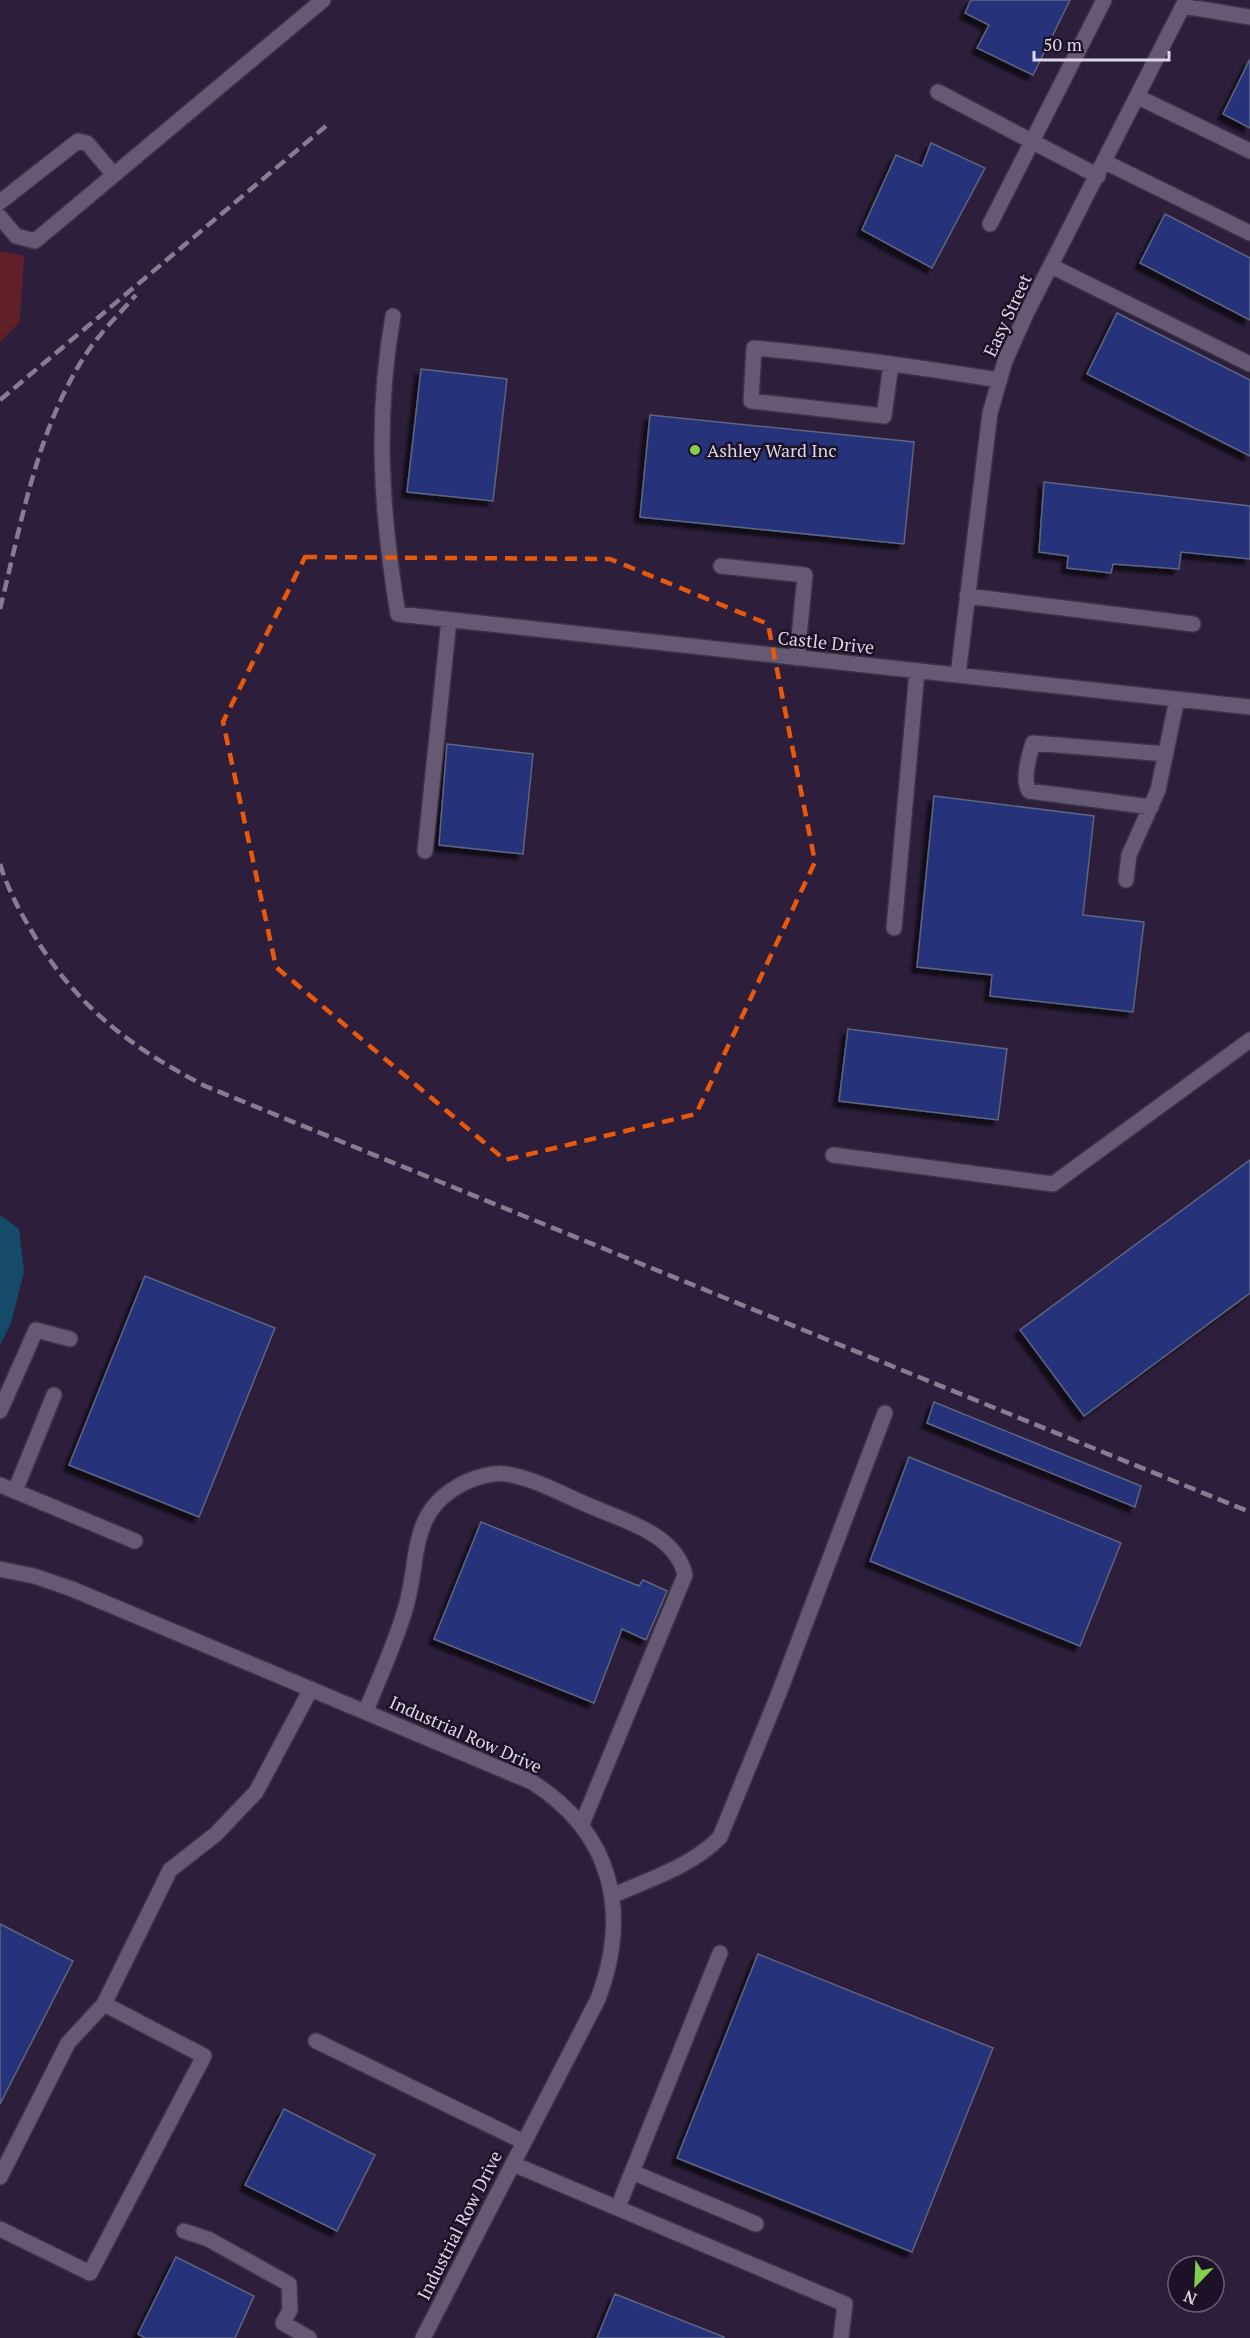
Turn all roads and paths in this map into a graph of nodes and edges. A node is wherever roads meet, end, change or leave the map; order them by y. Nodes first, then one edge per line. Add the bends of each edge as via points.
1 (323, 0) edge
2 (1104, 0) edge
3 (1185, 3) edge
4 (1250, 17) edge
5 (938, 92) dead end
6 (1138, 96) junction
7 (1034, 142) junction
8 (1250, 151) edge
9 (1101, 169) junction
10 (114, 175) junction
11 (0, 202) edge
12 (0, 217) edge
13 (990, 224) dead end
14 (1250, 233) edge
15 (1051, 266) junction
16 (393, 316) dead end
17 (891, 364) junction
18 (1250, 364) edge
19 (999, 380) junction
20 (721, 566) dead end
21 (967, 596) junction
22 (450, 620) junction
23 (1193, 624) dead end
24 (797, 658) junction
25 (917, 671) junction
26 (958, 675) junction
27 (1177, 699) junction
28 (1250, 707) edge
29 (1166, 754) junction
30 (1151, 807) junction
31 (425, 850) dead end
32 (1126, 880) dead end
33 (894, 928) dead end
34 (1250, 1040) edge
35 (833, 1155) dead end
36 (69, 1340) dead end
37 (54, 1395) dead end
38 (0, 1411) edge
39 (885, 1413) dead end
40 (0, 1485) edge
41 (15, 1491) junction
42 (135, 1541) dead end
43 (0, 1569) edge
44 (311, 1689) junction
45 (366, 1712) junction
46 (582, 1824) junction
47 (612, 1896) junction
48 (720, 1953) dead end
49 (104, 2004) junction
50 (316, 2041) dead end
51 (524, 2142) junction
52 (513, 2164) junction
53 (632, 2172) junction
54 (0, 2177) edge
55 (618, 2207) junction
56 (756, 2224) dead end
57 (0, 2229) edge
58 (184, 2231) dead end
59 (309, 2338) edge
60 (423, 2338) edge
61 (841, 2338) edge

1 - 10 street
2 - 7 street
3 - 4 street
3 - 6 street, Easy Street
5 - 7 street
6 - 8 street
6 - 9 street, Easy Street
7 - 9 street
7 - 13 street
9 - 14 street
9 - 15 street, Easy Street
10 - 11 street via 87,143 78,141
10 - 12 street via 35,241 16,236
15 - 18 street
15 - 19 street, Easy Street
16 - 22 street, Castle Drive via 381,408 384,506 398,614
17 - 17 street via 754,348 750,401 884,416
17 - 19 street
19 - 21 street, Easy Street via 987,436
20 - 24 street via 805,575
21 - 23 street
21 - 26 street, Easy Street
22 - 24 street, Castle Drive
22 - 31 street
24 - 25 street, Castle Drive
25 - 26 street, Castle Drive
25 - 33 street
26 - 27 street, Castle Drive
27 - 28 street, Castle Drive
27 - 29 street
29 - 30 street
29 - 30 street via 1033,743 1029,754 1029,791
30 - 32 street via 1129,855
34 - 35 street via 1053,1184
36 - 38 street via 36,1329
37 - 41 street
39 - 47 street via 720,1837 710,1848
40 - 41 street
41 - 42 street
43 - 44 street, Industrial Row Drive via 72,1589
44 - 45 street, Industrial Row Drive
44 - 49 street via 256,1792 216,1834 170,1870
45 - 46 street, Industrial Row Drive via 532,1782 554,1796
45 - 46 street via 406,1608 426,1515 439,1498 458,1486 476,1477 505,1473 658,1537 683,1565 685,1575
46 - 47 street, Industrial Row Drive via 598,1854
47 - 51 street, Industrial Row Drive via 613,1949 608,1974
48 - 53 street
49 - 54 street via 68,2043
49 - 57 street via 204,2056 90,2273
50 - 51 street
51 - 52 street, Industrial Row Drive
52 - 55 street
52 - 60 street, Industrial Row Drive
53 - 55 street
53 - 56 street
55 - 61 street via 845,2304
58 - 59 street via 208,2239 289,2284 290,2310 283,2323

